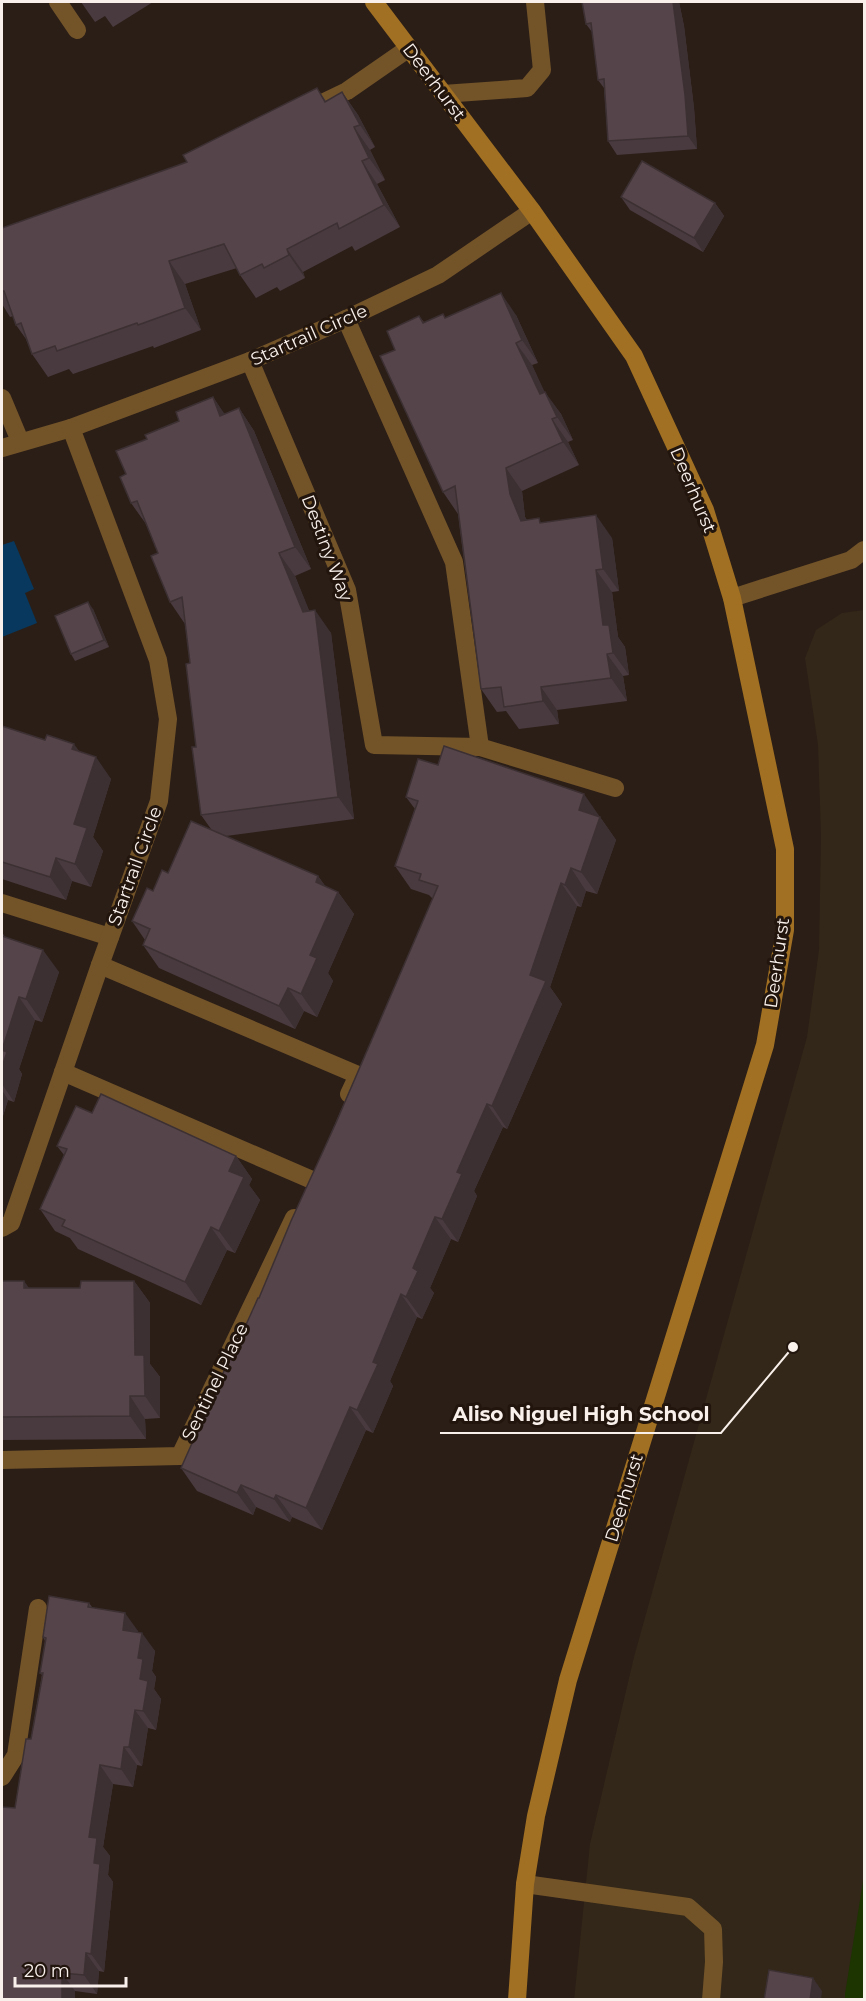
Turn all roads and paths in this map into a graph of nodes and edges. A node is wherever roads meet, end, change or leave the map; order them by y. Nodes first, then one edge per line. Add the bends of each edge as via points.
1 (58, 2) edge
2 (374, 2) edge
3 (534, 2) edge
4 (77, 30) dead end
5 (409, 48) junction
6 (443, 94) junction
7 (305, 112) edge
8 (532, 211) junction
9 (346, 319) junction
10 (250, 361) junction
11 (2, 398) edge
12 (71, 428) junction
13 (20, 441) junction
14 (2, 448) edge
15 (864, 550) edge
16 (732, 598) junction
17 (480, 747) junction
18 (615, 788) dead end
19 (2, 903) edge
20 (110, 937) junction
21 (100, 965) junction
22 (63, 1072) junction
23 (344, 1106) edge
24 (321, 1159) edge
25 (307, 1191) junction
26 (2, 1228) edge
27 (2, 1460) edge
28 (38, 1608) dead end
29 (2, 1777) edge
30 (525, 1884) junction
31 (517, 2000) edge
32 (711, 2000) edge

1 - 4 street
2 - 5 street, Deerhurst
3 - 6 street via 542,70 527,88
5 - 6 street, Deerhurst
5 - 7 street via 347,91
6 - 8 street, Deerhurst
8 - 9 street, Startrail Circle via 438,275
8 - 16 street, Deerhurst via 634,356 705,510
9 - 10 street, Startrail Circle
9 - 17 street via 454,562
10 - 12 street, Startrail Circle
10 - 17 street, Destiny Way via 347,590 374,745
11 - 13 street
12 - 13 street, Startrail Circle
12 - 20 street, Startrail Circle via 158,660 168,719 159,801
13 - 14 street, Startrail Circle
15 - 16 street via 850,560
16 - 30 street, Deerhurst via 785,849 785,930 765,1045 568,1680 536,1816
17 - 18 street, Destiny Way
19 - 20 street
20 - 21 street, Startrail Circle
21 - 22 street, Startrail Circle
21 - 23 street via 357,1075
22 - 25 street
22 - 26 street, Startrail Circle via 11,1223
24 - 25 street, Sentinel Place
25 - 27 street, Sentinel Place via 180,1456
28 - 29 street via 16,1755
30 - 31 street, Deerhurst
30 - 32 street via 688,1907 714,1929

